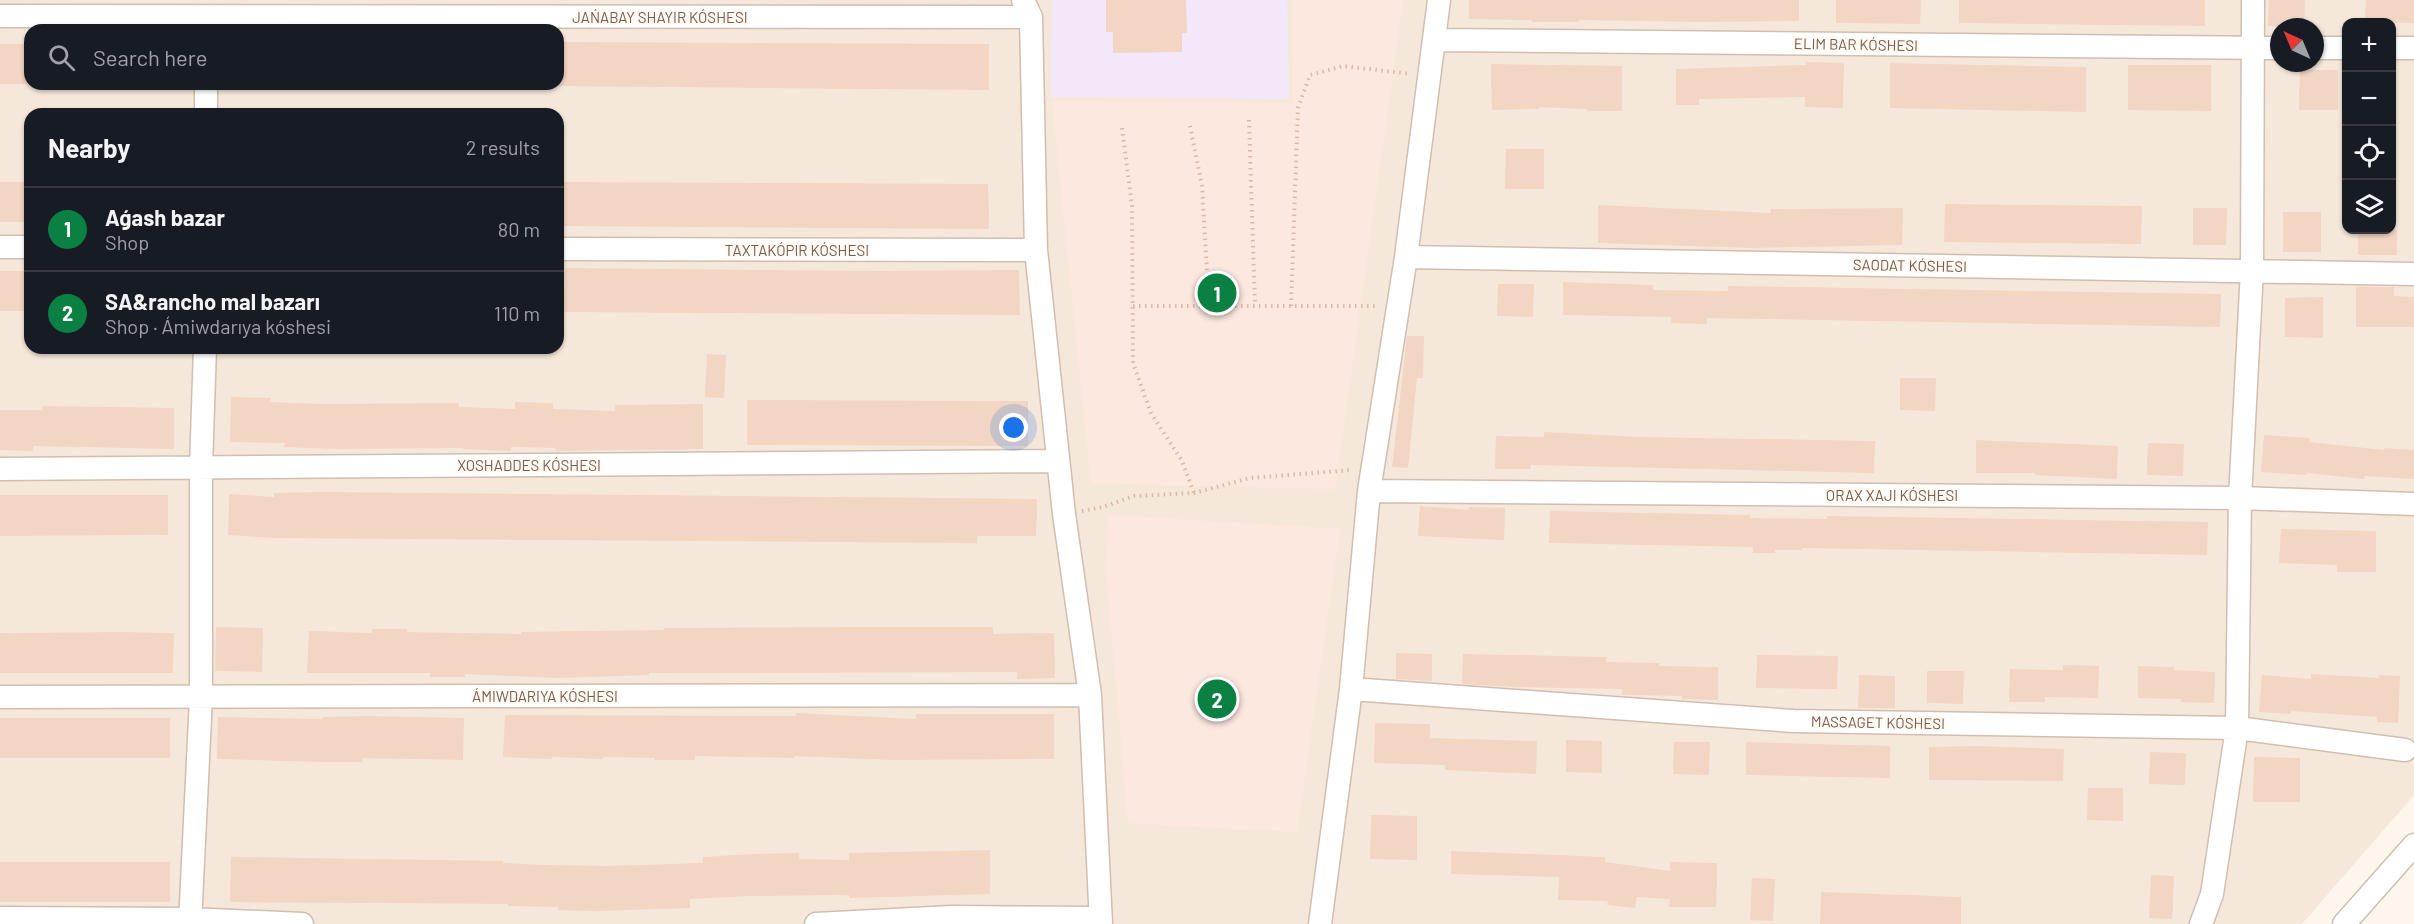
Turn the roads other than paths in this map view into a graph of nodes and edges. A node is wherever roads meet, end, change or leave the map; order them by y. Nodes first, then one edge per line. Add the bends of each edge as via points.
1 (1439, 0) edge
2 (2253, 0) edge
3 (1027, 9) edge
4 (205, 15) edge
5 (0, 16) edge
6 (1434, 40) junction
7 (2254, 47) junction
8 (2270, 48) edge
9 (2324, 48) edge
10 (2342, 48) edge
11 (2396, 48) edge
12 (2414, 48) edge
13 (206, 90) edge
14 (206, 108) edge
15 (0, 247) edge
16 (24, 247) edge
17 (564, 249) edge
18 (1036, 250) junction
19 (1407, 257) junction
20 (2253, 270) junction
21 (2414, 274) edge
22 (205, 354) edge
23 (1058, 460) junction
24 (201, 467) junction
25 (0, 469) edge
26 (1369, 490) junction
27 (2240, 498) junction
28 (2414, 504) edge
29 (1351, 689) junction
30 (1090, 695) junction
31 (201, 697) junction
32 (0, 698) edge
33 (2236, 728) junction
34 (2405, 750) dead end
35 (2414, 845) edge
36 (0, 918) edge
37 (1100, 921) edge
38 (190, 922) edge
39 (302, 924) edge
40 (816, 924) edge
41 (1320, 924) edge
42 (2201, 924) edge
43 (2344, 924) edge

1 - 6 street
2 - 7 street
3 - 4 street
3 - 18 street
4 - 5 street
6 - 7 street, ELIM BAR KÓSHESI
6 - 19 street
7 - 8 street, ELIM BAR KÓSHESI
7 - 20 street
9 - 10 street
11 - 12 street
13 - 14 street
15 - 16 street
17 - 18 street, TAXTAKÓPIR KÓSHESI
18 - 23 street
19 - 20 street, SAODAT KÓSHESI
19 - 26 street
20 - 21 street, SAODAT KÓSHESI
20 - 27 street
22 - 24 street
23 - 24 street, XOSHADDES KÓSHESI
23 - 30 street
24 - 25 street, XOSHADDES KÓSHESI
24 - 31 street
26 - 27 street
26 - 29 street
27 - 28 street
27 - 33 street
29 - 33 street, MASSAGET KÓSHESI via 1793,721
29 - 41 street
30 - 31 street
30 - 37 street
31 - 32 street
31 - 38 street
33 - 34 street, MASSAGET KÓSHESI
33 - 42 street via 2212,894
35 - 43 street
36 - 38 street
37 - 40 street via 951,917
38 - 39 street

